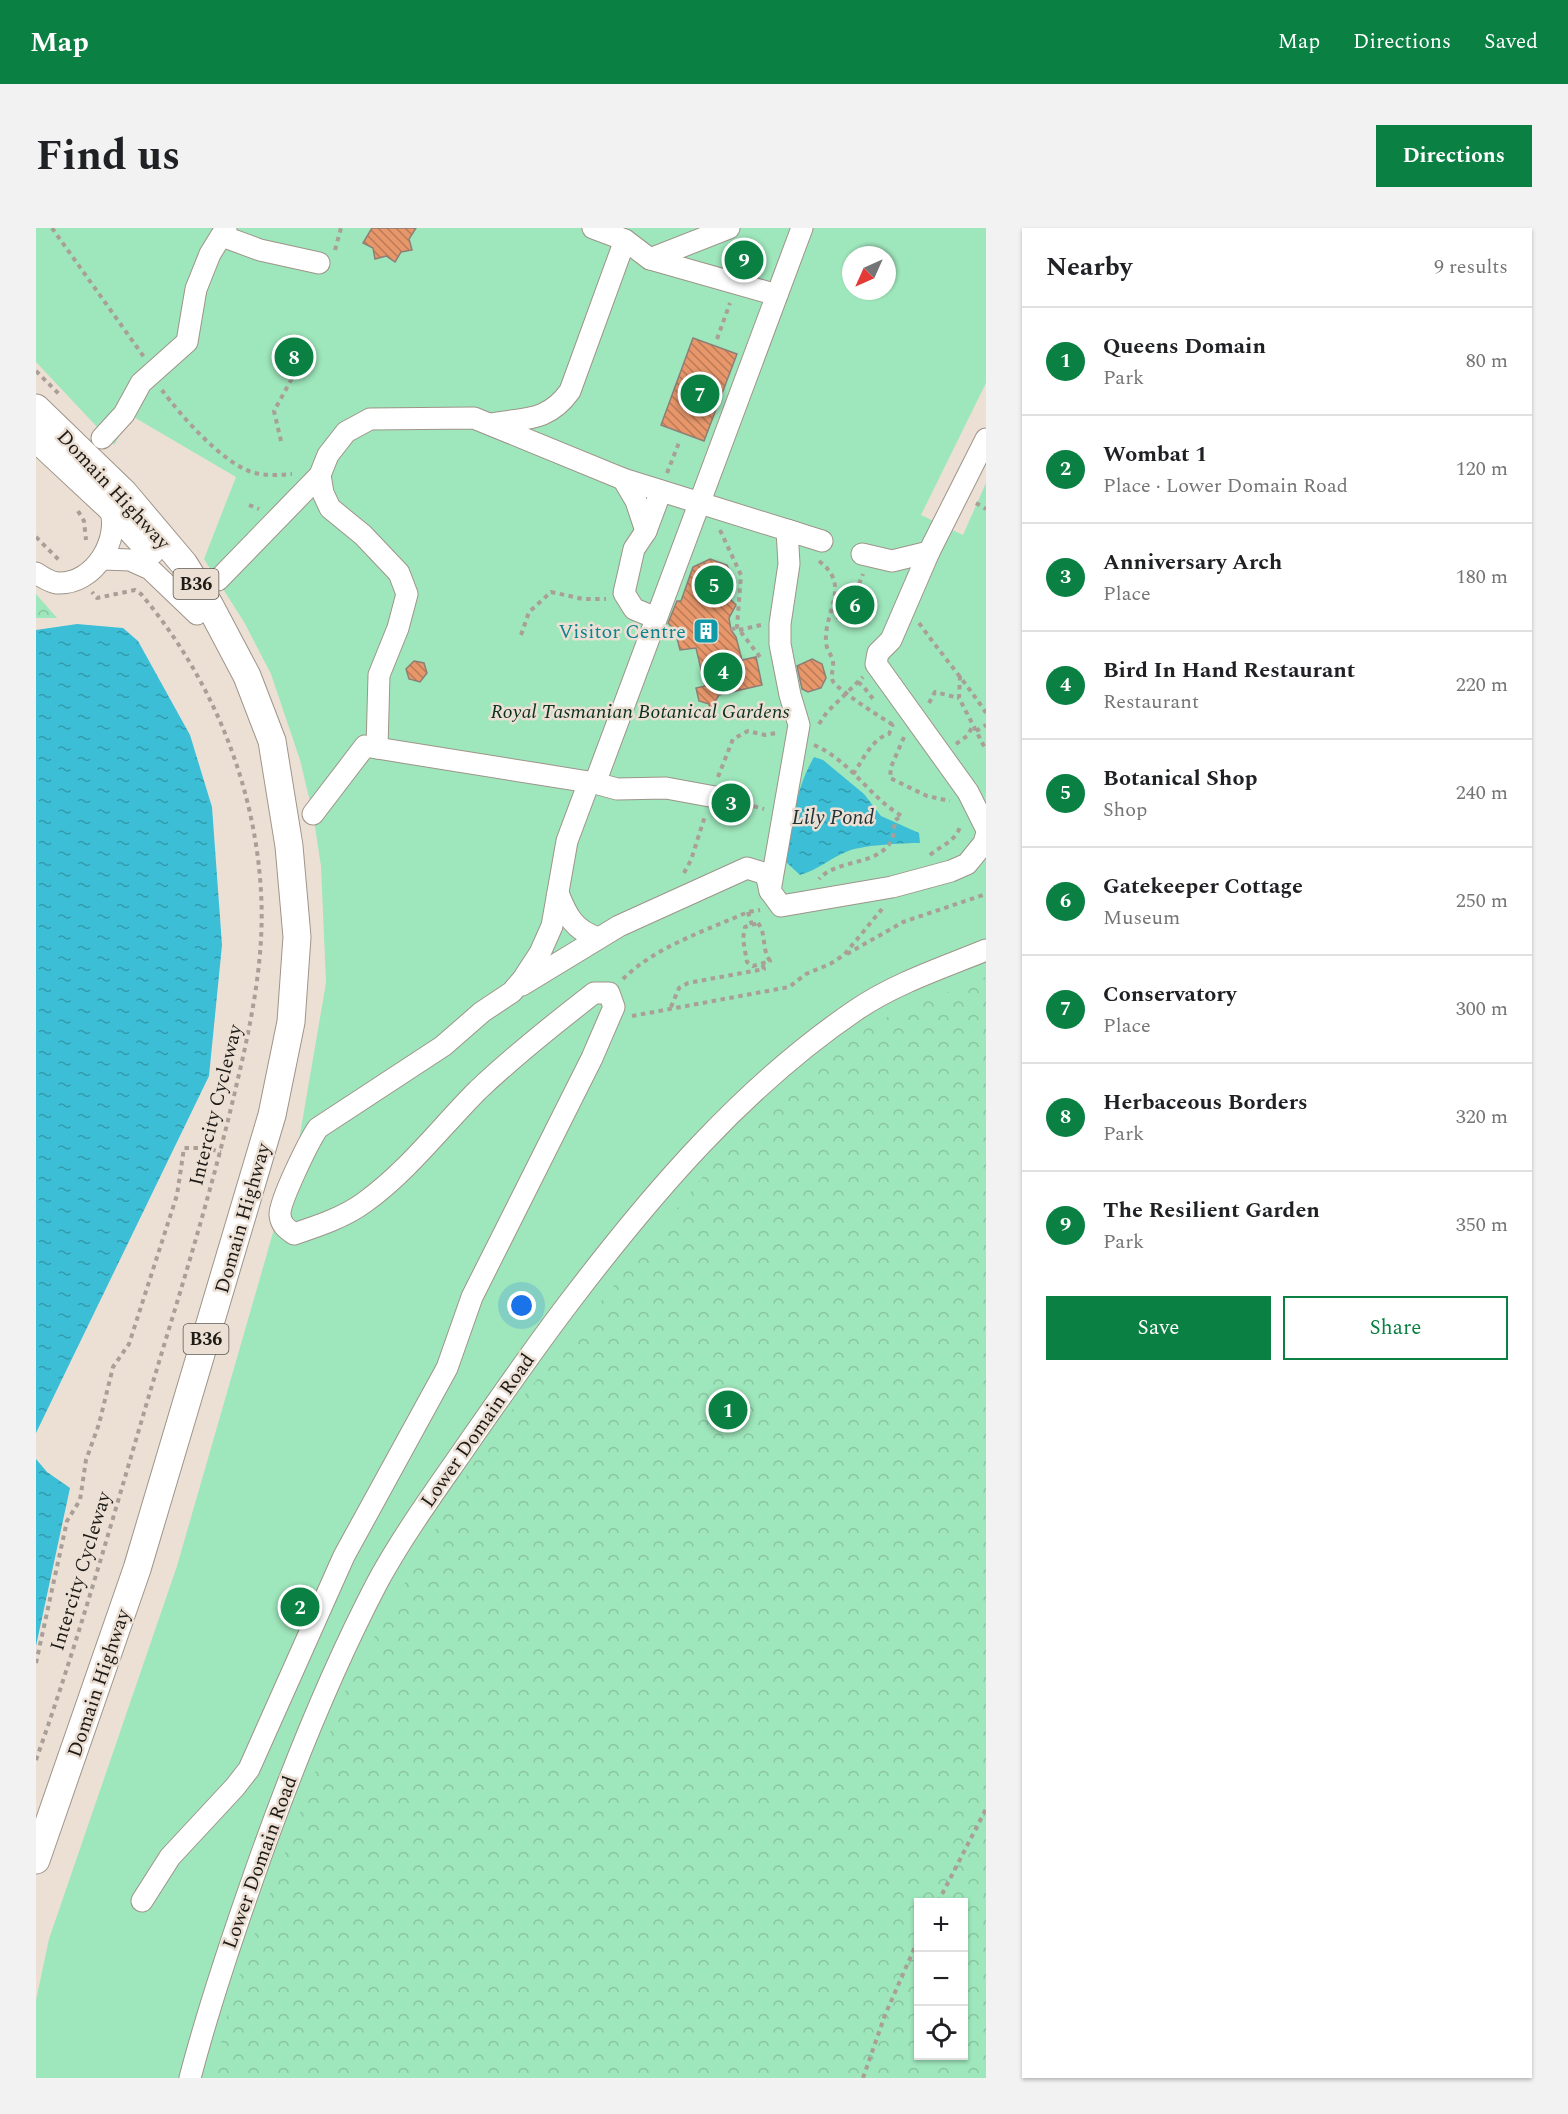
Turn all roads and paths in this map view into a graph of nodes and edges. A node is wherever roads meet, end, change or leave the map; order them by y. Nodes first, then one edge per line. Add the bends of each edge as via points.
1 (52, 228) edge
2 (341, 228) edge
3 (593, 228) edge
4 (729, 228) edge
5 (802, 228) edge
6 (224, 232) edge
7 (625, 240) junction
8 (327, 258) joint
9 (650, 258) junction
10 (737, 283) junction
11 (777, 295) junction
12 (717, 339) dead end
13 (307, 365) dead end
14 (152, 373) junction
15 (36, 408) edge
16 (489, 424) junction
17 (36, 438) edge
18 (102, 438) dead end
19 (986, 439) edge
20 (680, 440) dead end
21 (281, 441) dead end
22 (322, 470) junction
23 (623, 479) junction
24 (661, 491) junction
25 (704, 504) junction
26 (110, 507) junction
27 (787, 530) junction
28 (646, 531) junction
29 (36, 537) edge
30 (819, 550) joint
31 (929, 552) junction
32 (862, 554) dead end
33 (103, 559) junction
34 (36, 573) edge
35 (76, 577) junction
36 (218, 580) dead end
37 (628, 599) junction
38 (906, 605) junction
39 (197, 614) junction
40 (656, 618) junction
41 (757, 625) dead end
42 (738, 629) junction
43 (731, 630) dead end
44 (521, 635) dead end
45 (761, 660) dead end
46 (876, 664) junction
47 (961, 674) junction
48 (847, 693) junction
49 (959, 698) junction
50 (986, 713) edge
51 (797, 717) junction
52 (915, 720) junction
53 (892, 724) junction
54 (986, 725) edge
55 (976, 731) junction
56 (802, 740) junction
57 (377, 747) junction
58 (986, 750) edge
59 (853, 774) junction
60 (592, 782) junction
61 (719, 797) junction
62 (968, 800) junction
63 (282, 804) junction
64 (313, 814) dead end
65 (986, 828) edge
66 (986, 836) edge
67 (927, 857) dead end
68 (828, 880) dead end
69 (891, 887) junction
70 (558, 893) junction
71 (986, 894) edge
72 (776, 899) junction
73 (675, 900) junction
74 (748, 912) junction
75 (752, 925) junction
76 (598, 938) junction
77 (986, 950) edge
78 (844, 956) junction
79 (762, 963) junction
80 (512, 992) junction
81 (609, 993) junction
82 (670, 1008) junction
83 (606, 1023) junction
84 (221, 1152) junction
85 (36, 1663) edge
86 (36, 1760) edge
87 (986, 1809) edge
88 (984, 1815) edge
89 (36, 1860) edge
90 (940, 1898) edge
91 (142, 1901) dead end
92 (914, 1949) edge
93 (190, 2078) edge
94 (863, 2078) edge

1 - 14 path
2 - 8 path
3 - 7 street
4 - 9 street
5 - 11 street
6 - 8 street via 260,250
6 - 14 street via 196,289 187,342
7 - 9 street
7 - 16 street via 570,391 562,402 548,414
9 - 10 street
10 - 11 street
10 - 12 path
11 - 25 street
13 - 21 path via 295,373 274,411
14 - 18 street
14 - 22 path via 208,441 247,470 270,476
15 - 63 main road, Domain Highway / B36 via 152,523 184,564 247,676 272,741
16 - 22 street via 474,418 370,419 346,432
16 - 23 street
17 - 26 main road, Domain Highway / B36
19 - 31 street
20 - 24 path
22 - 36 street
22 - 57 street via 323,493 330,508 399,573 407,594 379,675
23 - 24 street
23 - 28 street
24 - 25 street
24 - 28 street
25 - 27 street
25 - 40 street
25 - 42 path via 741,575
26 - 33 street via 114,518 112,535
26 - 39 main road, Domain Highway / B36 via 169,574
27 - 30 street
27 - 51 street via 789,564 780,644
28 - 37 street via 634,549 627,572 624,593
29 - 35 path, Intercity Cycleway
30 - 48 path via 836,582 826,640 833,661 831,676
31 - 32 street via 892,561
31 - 38 street
33 - 35 street
33 - 39 street via 130,560 150,568
34 - 35 street via 57,583
35 - 84 path, Intercity Cycleway via 97,598 135,590 154,610 199,677 227,737 240,778 256,851 261,929 251,1024
37 - 40 street via 634,609
37 - 44 path via 583,599 551,592 529,612
38 - 46 street via 891,640 878,653
38 - 47 path via 945,659
39 - 63 main road, Domain Highway / B36 via 234,681
40 - 60 street
41 - 42 path
42 - 43 path
42 - 45 path
46 - 48 path
46 - 52 street
47 - 49 path
47 - 50 path
48 - 53 path
48 - 56 path
49 - 52 path via 935,692 927,711
49 - 55 path
51 - 56 street
51 - 61 path via 778,732 765,735 748,731 733,739
52 - 62 street
53 - 59 path via 889,734 863,753
53 - 62 path via 905,738 890,778 927,796
54 - 55 path
55 - 58 path
56 - 59 path via 823,749
56 - 72 street
57 - 60 street
57 - 64 street via 365,746
59 - 68 path via 888,808 902,816 895,820 891,842 872,856 823,875 816,883
60 - 61 street via 617,789 666,788
60 - 70 street via 567,841
61 - 73 path via 678,884
62 - 65 street
62 - 67 path via 958,834
63 - 89 main road, Domain Highway / B36 via 297,937 291,1022 272,1115 137,1569
66 - 69 street via 966,864
69 - 72 street
69 - 78 path via 887,903
70 - 76 street via 568,918 582,933
70 - 80 street via 552,927 540,953
71 - 78 path via 903,922
72 - 73 street via 766,874 747,868
72 - 74 path
73 - 76 street
74 - 75 path
74 - 81 path via 631,971
75 - 79 path via 758,923 764,932 764,950 770,961
75 - 79 path via 745,927 743,939 747,962 753,966
76 - 80 street
77 - 93 street, Lower Domain Road via 913,979 867,1004 791,1059 731,1113 647,1205 538,1343 420,1513 378,1582 333,1674 301,1746 261,1856 216,1986
78 - 82 path via 789,987
79 - 82 path via 764,969 688,983 679,988
80 - 81 street via 443,1046 318,1128 305,1147 285,1199 280,1214 284,1227 294,1234 363,1204 398,1176 440,1128 521,1051 594,993
81 - 83 street via 614,1007
82 - 83 path
83 - 91 street via 472,1297 447,1368 344,1556 249,1769 170,1857
84 - 85 path via 184,1148 177,1195 129,1344 113,1366 86,1460 80,1500 67,1521
84 - 86 path, Intercity Cycleway via 112,1523
87 - 88 path
88 - 90 path
92 - 94 path

